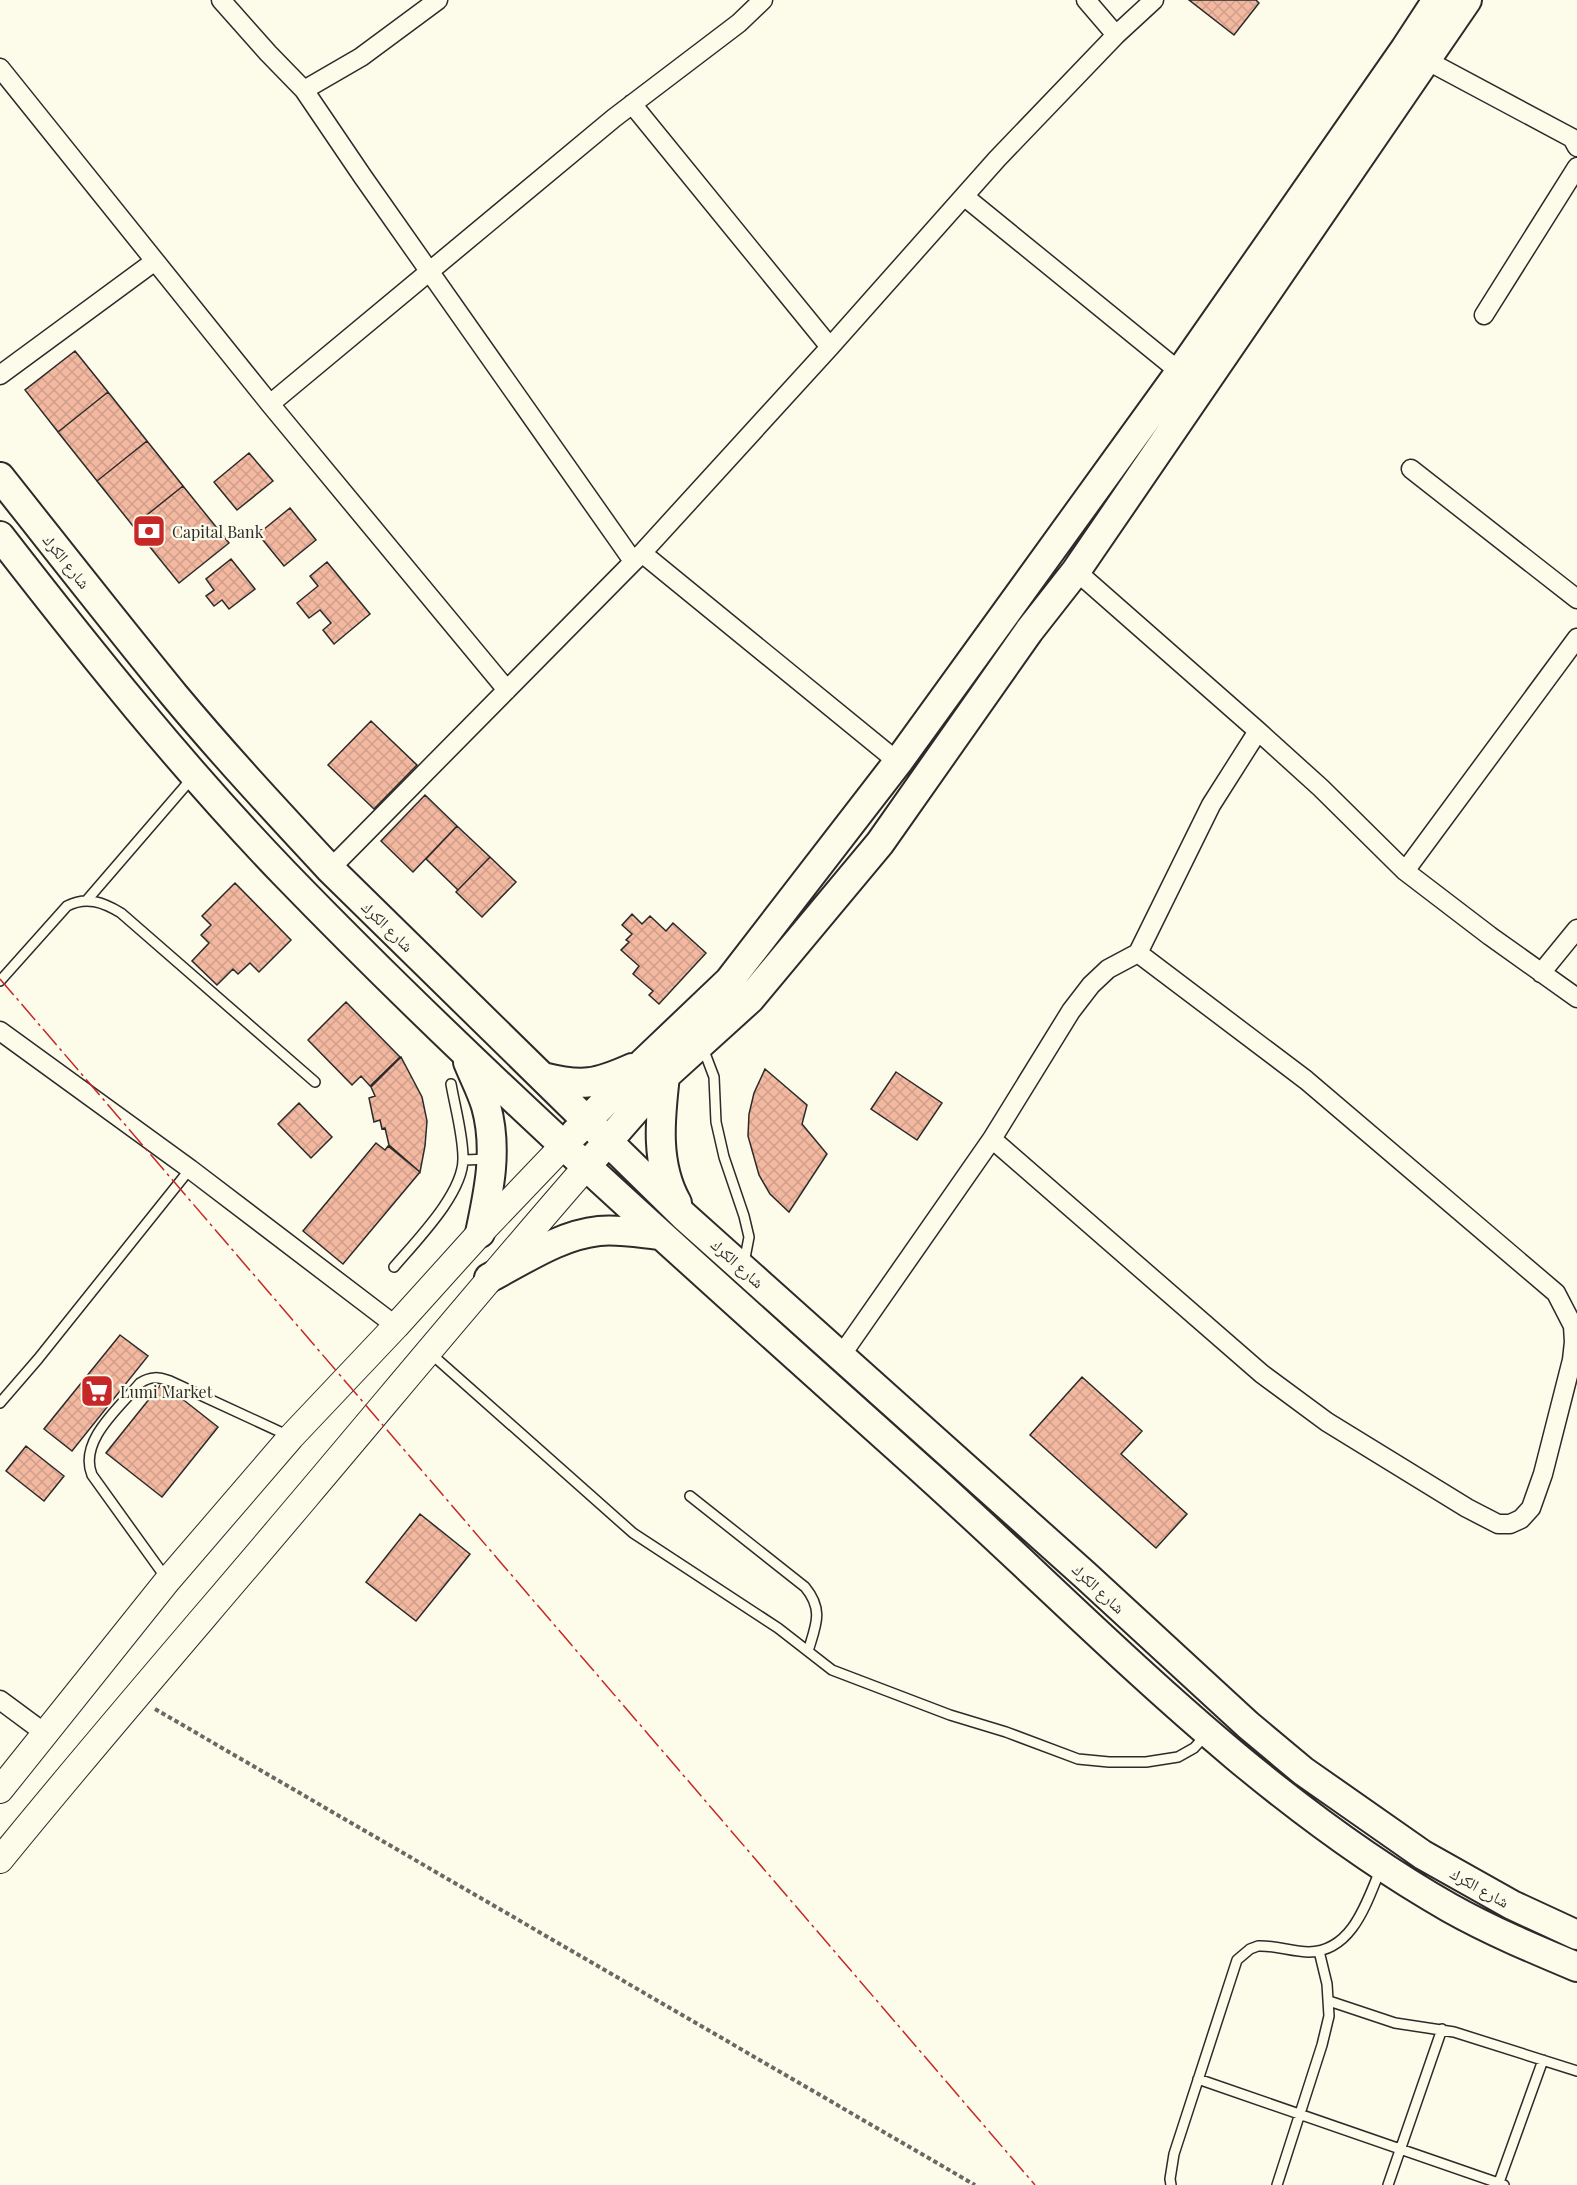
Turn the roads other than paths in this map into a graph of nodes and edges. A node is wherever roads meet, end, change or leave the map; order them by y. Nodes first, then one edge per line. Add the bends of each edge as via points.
1 (220, 0) edge
2 (438, 0) edge
3 (763, 0) edge
4 (1086, 0) edge
5 (1154, 0) edge
6 (1437, 0) edge
7 (1467, 0) edge
8 (1116, 35) junction
9 (1426, 60) junction
10 (0, 68) edge
11 (304, 90) junction
12 (632, 104) junction
13 (1577, 147) edge
14 (1577, 167) edge
15 (964, 197) junction
16 (155, 261) junction
17 (430, 272) junction
18 (1484, 315) dead end
19 (830, 347) junction
20 (1179, 372) junction
21 (0, 375) edge
22 (270, 404) junction
23 (1411, 469) dead end
24 (0, 477) edge
25 (0, 536) edge
26 (638, 557) junction
27 (1076, 571) junction
28 (1577, 599) edge
29 (1577, 638) edge
30 (507, 690) junction
31 (1258, 731) junction
32 (898, 762) junction
33 (195, 775) junction
34 (330, 869) junction
35 (1405, 871) junction
36 (87, 900) junction
37 (1577, 929) edge
38 (1138, 952) junction
39 (1541, 973) junction
40 (0, 981) edge
41 (1577, 998) edge
42 (0, 1031) edge
43 (701, 1042) junction
44 (465, 1055) junction
45 (654, 1070) junction
46 (543, 1077) junction
47 (315, 1082) dead end
48 (451, 1084) dead end
49 (588, 1120) junction
50 (992, 1139) junction
51 (609, 1141) junction
52 (563, 1146) junction
53 (492, 1159) junction
54 (464, 1160) junction
55 (586, 1167) junction
56 (190, 1169) junction
57 (684, 1216) junction
58 (480, 1233) junction
59 (660, 1235) junction
60 (394, 1267) dead end
61 (743, 1267) junction
62 (489, 1278) junction
63 (396, 1326) junction
64 (429, 1352) junction
65 (840, 1358) junction
66 (0, 1403) edge
67 (291, 1437) junction
68 (690, 1496) dead end
69 (168, 1580) junction
70 (1144, 1631) junction
71 (808, 1651) junction
72 (1122, 1656) junction
73 (0, 1700) edge
74 (1209, 1732) junction
75 (46, 1734) junction
76 (0, 1790) edge
77 (0, 1860) edge
78 (1382, 1866) junction
79 (1577, 1935) edge
80 (1319, 1951) junction
81 (1577, 1967) edge
82 (1329, 2001) junction
83 (1442, 2029) junction
84 (1542, 2060) junction
85 (1577, 2071) edge
86 (1198, 2079) junction
87 (1300, 2114) junction
88 (1400, 2149) junction
89 (1500, 2184) edge
90 (1171, 2185) edge
91 (1277, 2185) edge
92 (1388, 2185) edge

1 - 11 street
2 - 11 street via 361,57
3 - 12 street via 739,23
4 - 8 street
5 - 8 street
6 - 20 main road
7 - 9 main road
8 - 15 street
9 - 13 street via 1572,138
9 - 27 main road
10 - 16 street
11 - 17 street
12 - 17 street
12 - 19 street
14 - 18 street
15 - 19 street
15 - 20 street
16 - 21 street
16 - 22 street
17 - 22 street
17 - 26 street
19 - 26 street
20 - 32 main road
22 - 30 street
23 - 28 street
24 - 34 main road, شارع الكرك via 174,695
25 - 33 main road, شارع الكرك via 90,652
26 - 30 street
26 - 32 street
27 - 31 street
27 - 43 main road via 1029,631 880,843 750,999
29 - 35 street
30 - 34 street
31 - 35 street
31 - 38 street via 1211,805
32 - 45 main road via 729,981
33 - 36 lane
33 - 44 main road, شارع الكرك via 283,872
34 - 46 main road, شارع الكرك
35 - 39 street
36 - 40 lane via 67,906
36 - 47 lane via 121,913
37 - 39 street
38 - 50 street via 1108,969 1091,985
38 - 50 street via 1306,1080 1556,1293 1573,1326 1572,1360 1531,1508 1521,1519 1498,1524 1327,1422 1262,1374
39 - 41 street
42 - 56 street
43 - 45 main road
43 - 61 lane via 714,1077 716,1122 724,1158 749,1237
44 - 52 main road, شارع الكرك
44 - 53 main road via 486,1105
45 - 46 main road via 582,1084
45 - 49 main road
45 - 51 main road
45 - 57 main road via 661,1109 664,1172
46 - 49 main road, شارع الكرك
48 - 54 lane
49 - 51 main road, شارع الكرك
49 - 52 main road
50 - 65 street
51 - 55 main road
51 - 57 main road, شارع الكرك
52 - 55 main road, شارع الكرك
52 - 58 main road
53 - 54 lane
53 - 58 main road
54 - 60 lane via 445,1206
55 - 59 main road, شارع الكرك
55 - 62 main road
56 - 63 street
56 - 66 lane
57 - 61 main road, شارع الكرك
58 - 63 main road
59 - 62 main road via 600,1231 578,1236
59 - 72 main road, شارع الكرك via 1012,1551
61 - 65 main road, شارع الكرك
62 - 64 main road
63 - 67 main road
64 - 71 lane via 633,1533
64 - 77 main road
65 - 70 main road, شارع الكرك
67 - 69 main road
67 - 69 lane via 170,1381 154,1377 140,1383 98,1433 89,1452 89,1467
68 - 71 lane via 813,1597 818,1609 817,1624
69 - 75 main road
70 - 72 main road
70 - 79 main road, شارع الكرك via 1303,1771 1368,1818 1468,1882
71 - 74 lane via 832,1670 950,1716 1078,1759 1146,1762 1178,1757 1194,1748
72 - 74 main road, شارع الكرك
73 - 75 street
74 - 78 main road, شارع الكرك via 1276,1790
75 - 76 main road
78 - 80 lane via 1354,1926 1336,1944
78 - 81 main road, شارع الكرك via 1483,1926
80 - 82 lane
80 - 86 lane via 1263,1946 1243,1953 1234,1967
82 - 83 lane via 1395,2023
82 - 87 lane via 1326,2031
83 - 84 lane
83 - 88 lane
84 - 85 lane
84 - 89 lane
86 - 87 lane
86 - 90 lane via 1174,2154
87 - 88 lane
87 - 91 lane
88 - 89 lane
88 - 92 lane

